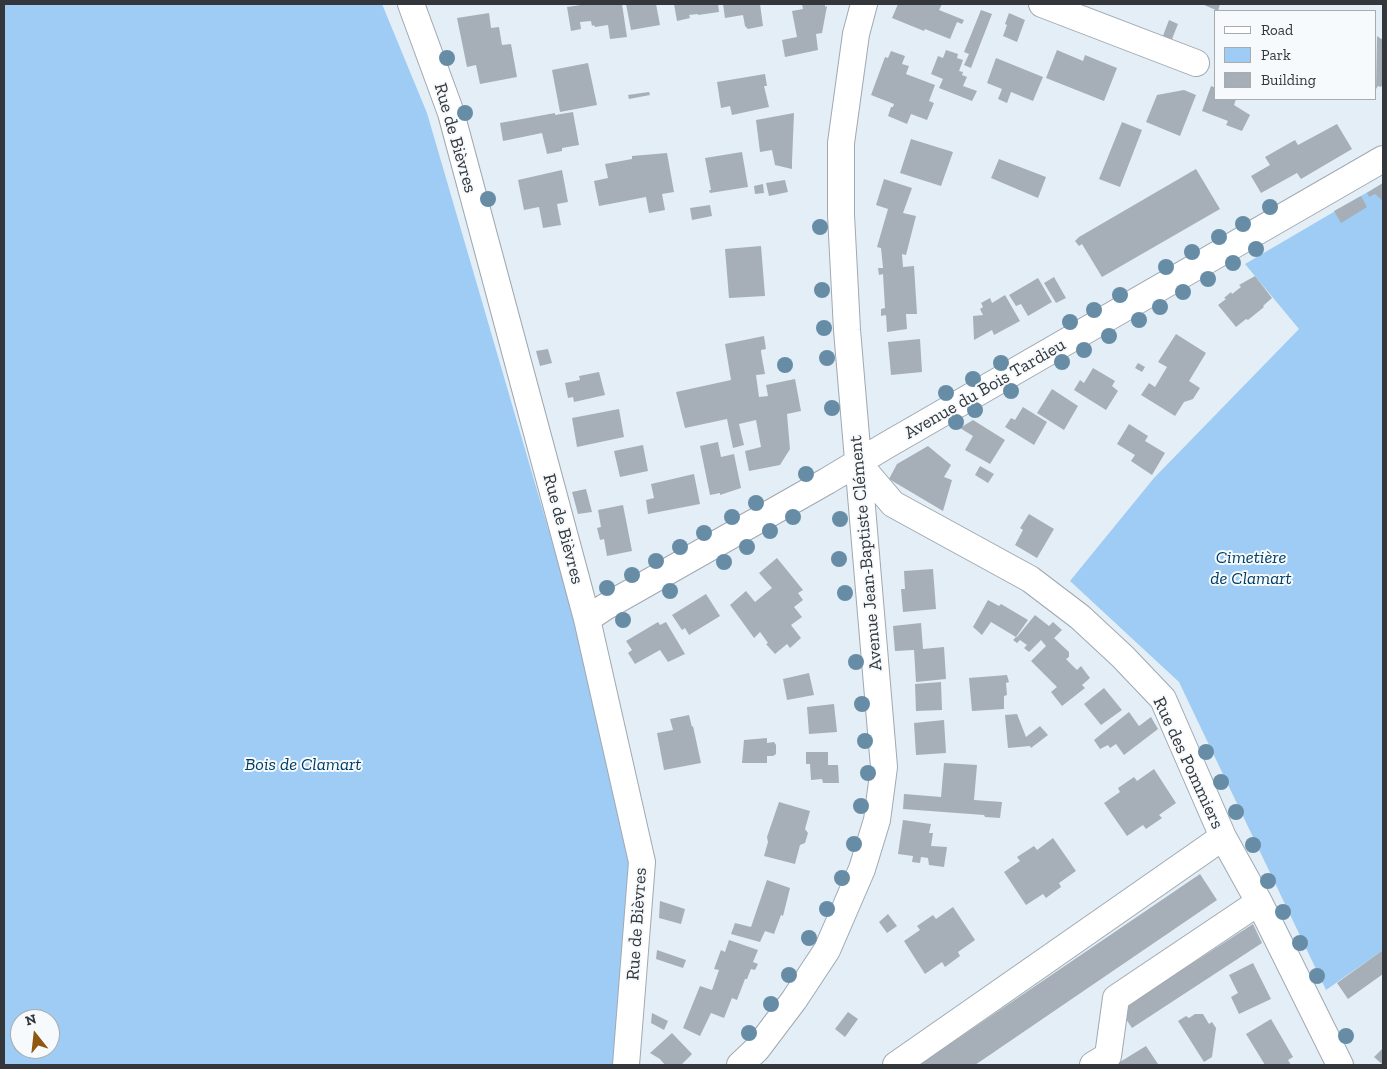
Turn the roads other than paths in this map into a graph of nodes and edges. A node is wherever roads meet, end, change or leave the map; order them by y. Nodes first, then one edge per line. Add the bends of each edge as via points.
1 (864, 4) edge
2 (1042, 4) edge
3 (418, 5) edge
4 (1196, 63) dead end
5 (1383, 159) edge
6 (858, 463) junction
7 (587, 619) junction
8 (1223, 837) junction
9 (1259, 902) junction
10 (626, 1065) edge
11 (740, 1065) edge
12 (896, 1065) edge
13 (1093, 1065) edge
14 (1340, 1065) edge

1 - 6 street, Avenue Jean-Baptiste Clément via 856,34 841,143 841,225
2 - 4 street
3 - 7 street, Rue de Bièvres via 451,113
5 - 6 street, Avenue du Bois Tardieu
6 - 7 street, Avenue du Bois Tardieu
6 - 8 street, Rue des Pommiers via 893,504 1030,579 1080,617 1123,657 1162,699
6 - 11 street, Avenue Jean-Baptiste Clément via 884,767 877,820 862,869 826,950 789,1007 757,1049
7 - 10 street, Rue de Bièvres via 642,862
8 - 9 street, Rue des Pommiers
8 - 12 street
9 - 13 street via 1116,998 1108,1056
9 - 14 street, Rue des Pommiers

